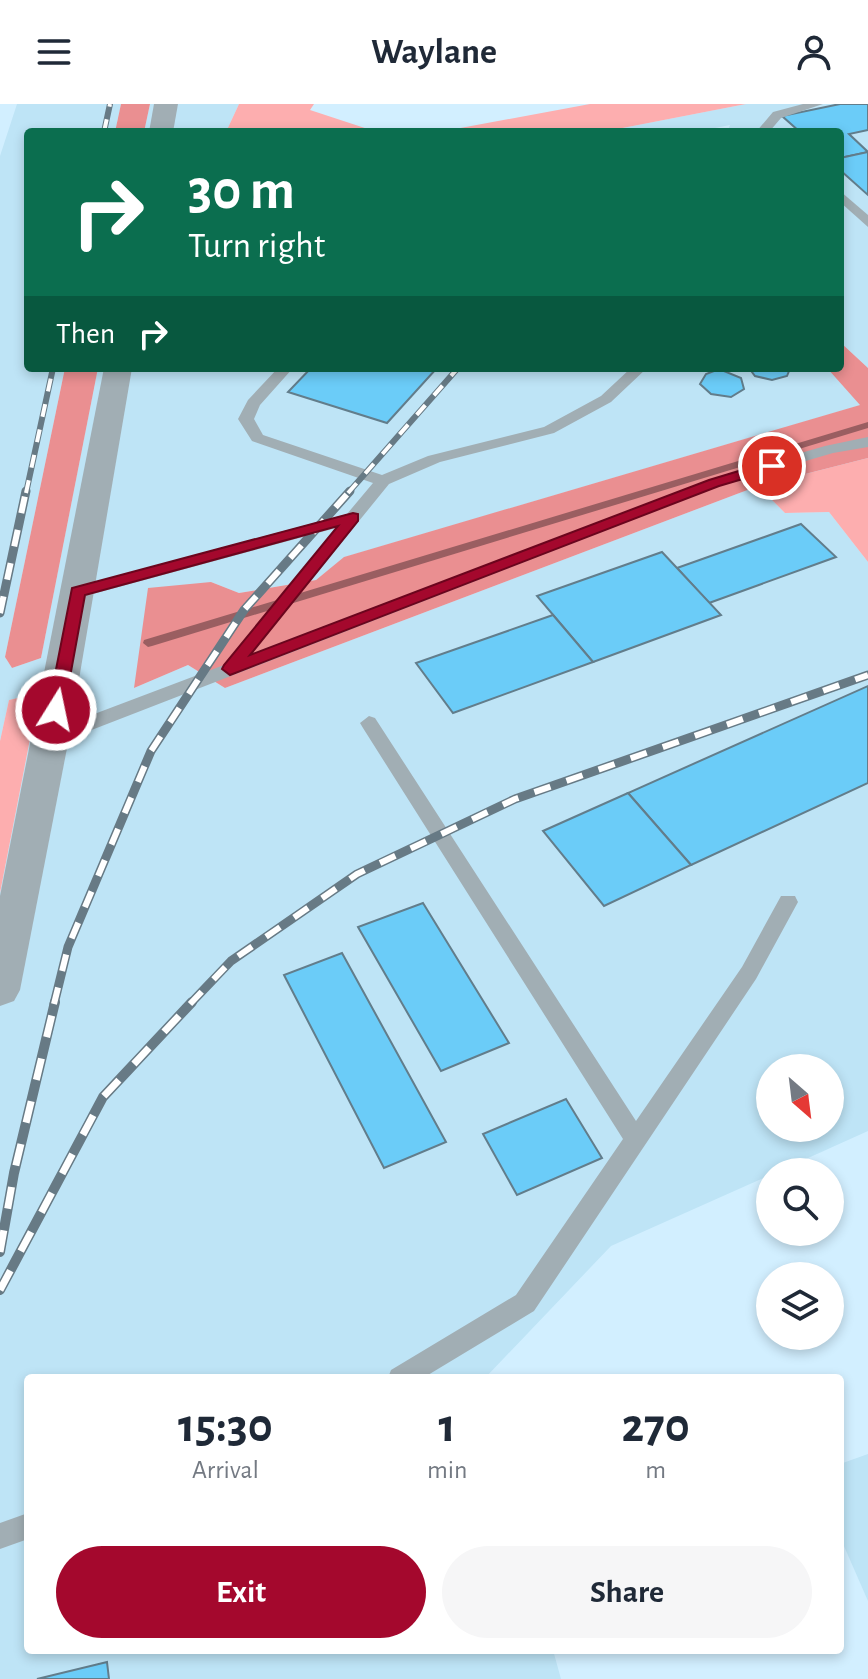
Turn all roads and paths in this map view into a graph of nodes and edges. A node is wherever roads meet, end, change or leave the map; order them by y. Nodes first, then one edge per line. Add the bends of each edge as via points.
1 (166, 104) edge
2 (817, 104) edge
3 (162, 128) edge
4 (766, 128) edge
5 (844, 199) edge
6 (868, 223) edge
7 (117, 372) edge
8 (282, 372) edge
9 (636, 372) edge
10 (868, 442) edge
11 (383, 481) junction
12 (353, 518) junction
13 (78, 592) junction
14 (230, 669) junction
15 (369, 723) dead end
16 (51, 738) junction
17 (788, 902) dead end
18 (0, 990) edge
19 (636, 1140) junction
20 (407, 1374) edge
21 (24, 1527) edge
22 (0, 1536) edge

1 - 3 street
2 - 4 lane via 777,115
5 - 6 lane
7 - 13 street
8 - 11 lane via 253,403 246,419 257,438
9 - 11 lane via 606,399 549,430 434,459
10 - 14 lane via 714,483
11 - 12 lane
12 - 13 lane
12 - 14 lane
13 - 16 street
14 - 16 lane
15 - 19 lane
16 - 18 street
17 - 19 lane via 749,973
19 - 20 lane via 525,1303
21 - 22 lane

